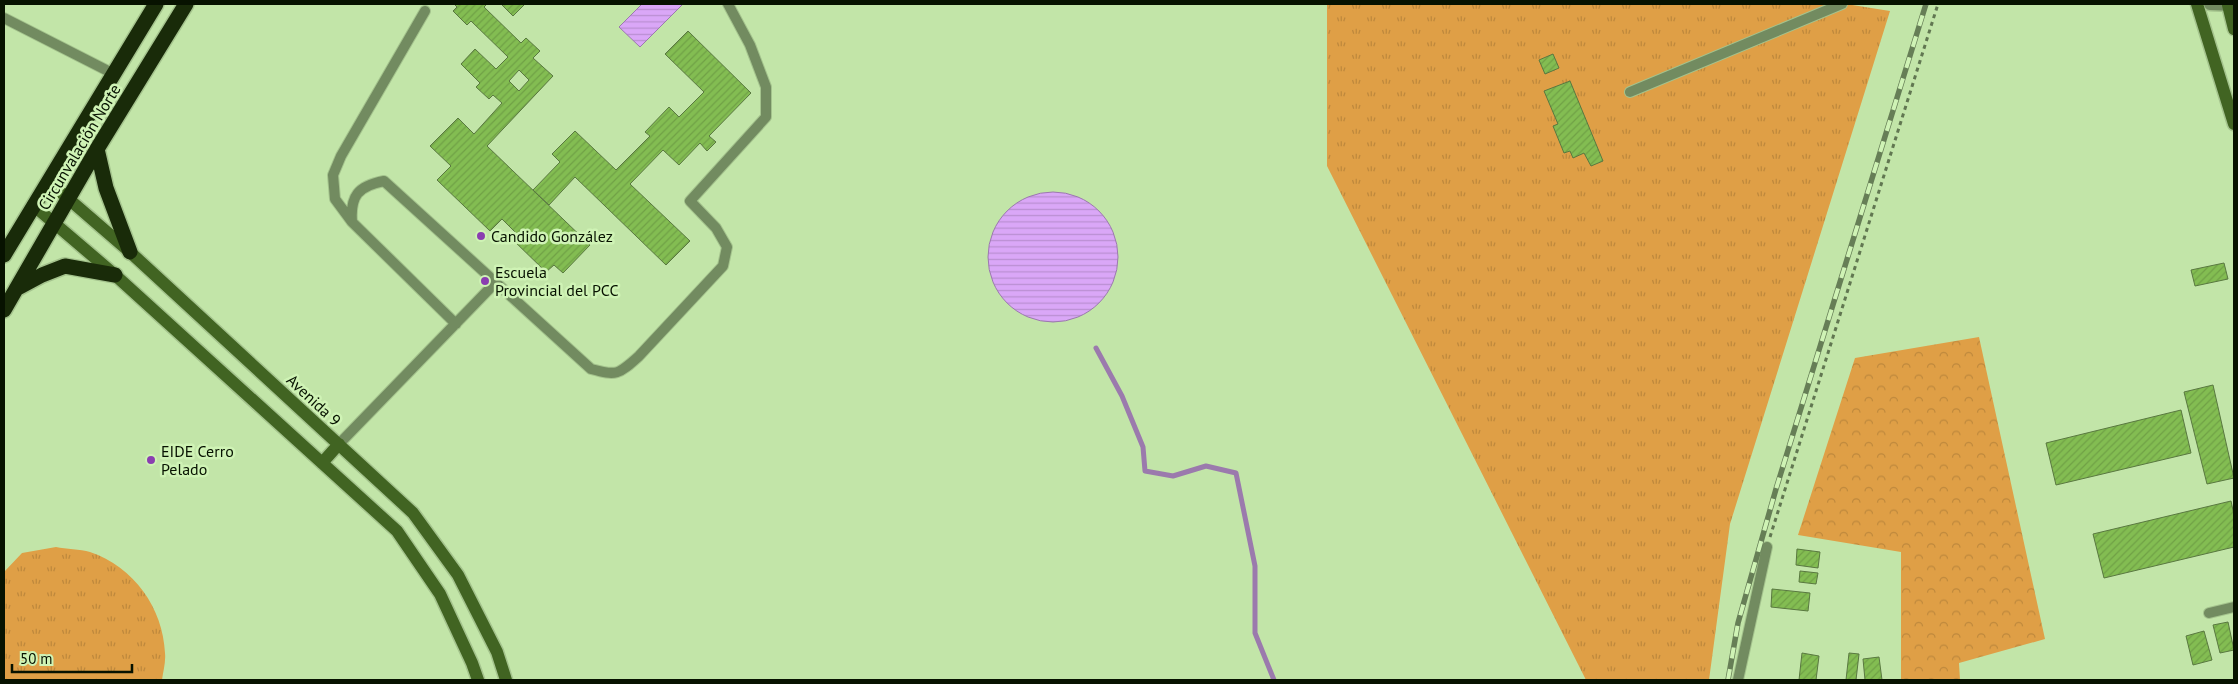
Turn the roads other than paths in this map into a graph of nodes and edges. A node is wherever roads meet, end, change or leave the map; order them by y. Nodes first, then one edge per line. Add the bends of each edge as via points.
1 (156, 4) edge
2 (186, 4) edge
3 (728, 4) edge
4 (1842, 4) edge
5 (2197, 4) edge
6 (2210, 4) edge
7 (2230, 4) edge
8 (425, 11) dead end
9 (4, 18) edge
10 (2234, 29) edge
11 (114, 74) junction
12 (1630, 92) dead end
13 (2234, 124) edge
14 (97, 149) junction
15 (49, 182) junction
16 (68, 199) junction
17 (33, 205) junction
18 (352, 222) junction
19 (54, 224) junction
20 (130, 252) junction
21 (4, 255) edge
22 (116, 275) junction
23 (495, 283) junction
24 (15, 290) junction
25 (4, 310) edge
26 (456, 324) junction
27 (338, 444) junction
28 (322, 463) junction
29 (1767, 547) road end
30 (2234, 607) edge
31 (2209, 613) dead end
32 (478, 680) edge
33 (506, 680) edge
34 (1738, 680) edge

1 - 11 highway, Circunvalación Norte
2 - 14 highway, Circunvalación Norte
3 - 23 lane via 750,45 766,87 766,117 690,201 716,228 727,247 723,266 626,368 611,374 591,369
4 - 12 lane
5 - 13 street
6 - 7 street
7 - 10 street
8 - 18 lane via 333,175 335,200
9 - 11 lane
11 - 15 highway, Circunvalación Norte
14 - 16 highway, Circunvalación Norte
14 - 20 highway via 106,188
15 - 16 street, Avenida 9
15 - 17 highway, Circunvalación Norte
16 - 19 highway, Circunvalación Norte
16 - 20 street, Avenida 9
17 - 19 street
17 - 21 highway, Circunvalación Norte
18 - 23 lane via 351,204 358,193 370,184 384,181
18 - 26 lane
19 - 22 street
19 - 24 highway, Circunvalación Norte
20 - 27 street, Avenida 9
22 - 24 highway via 65,266
22 - 28 street
23 - 26 lane
24 - 25 highway, Circunvalación Norte
26 - 27 lane
27 - 28 street
27 - 33 street, Avenida 9 via 414,513 458,575 497,652
28 - 32 street via 397,532 440,594
29 - 34 lane
30 - 31 lane

